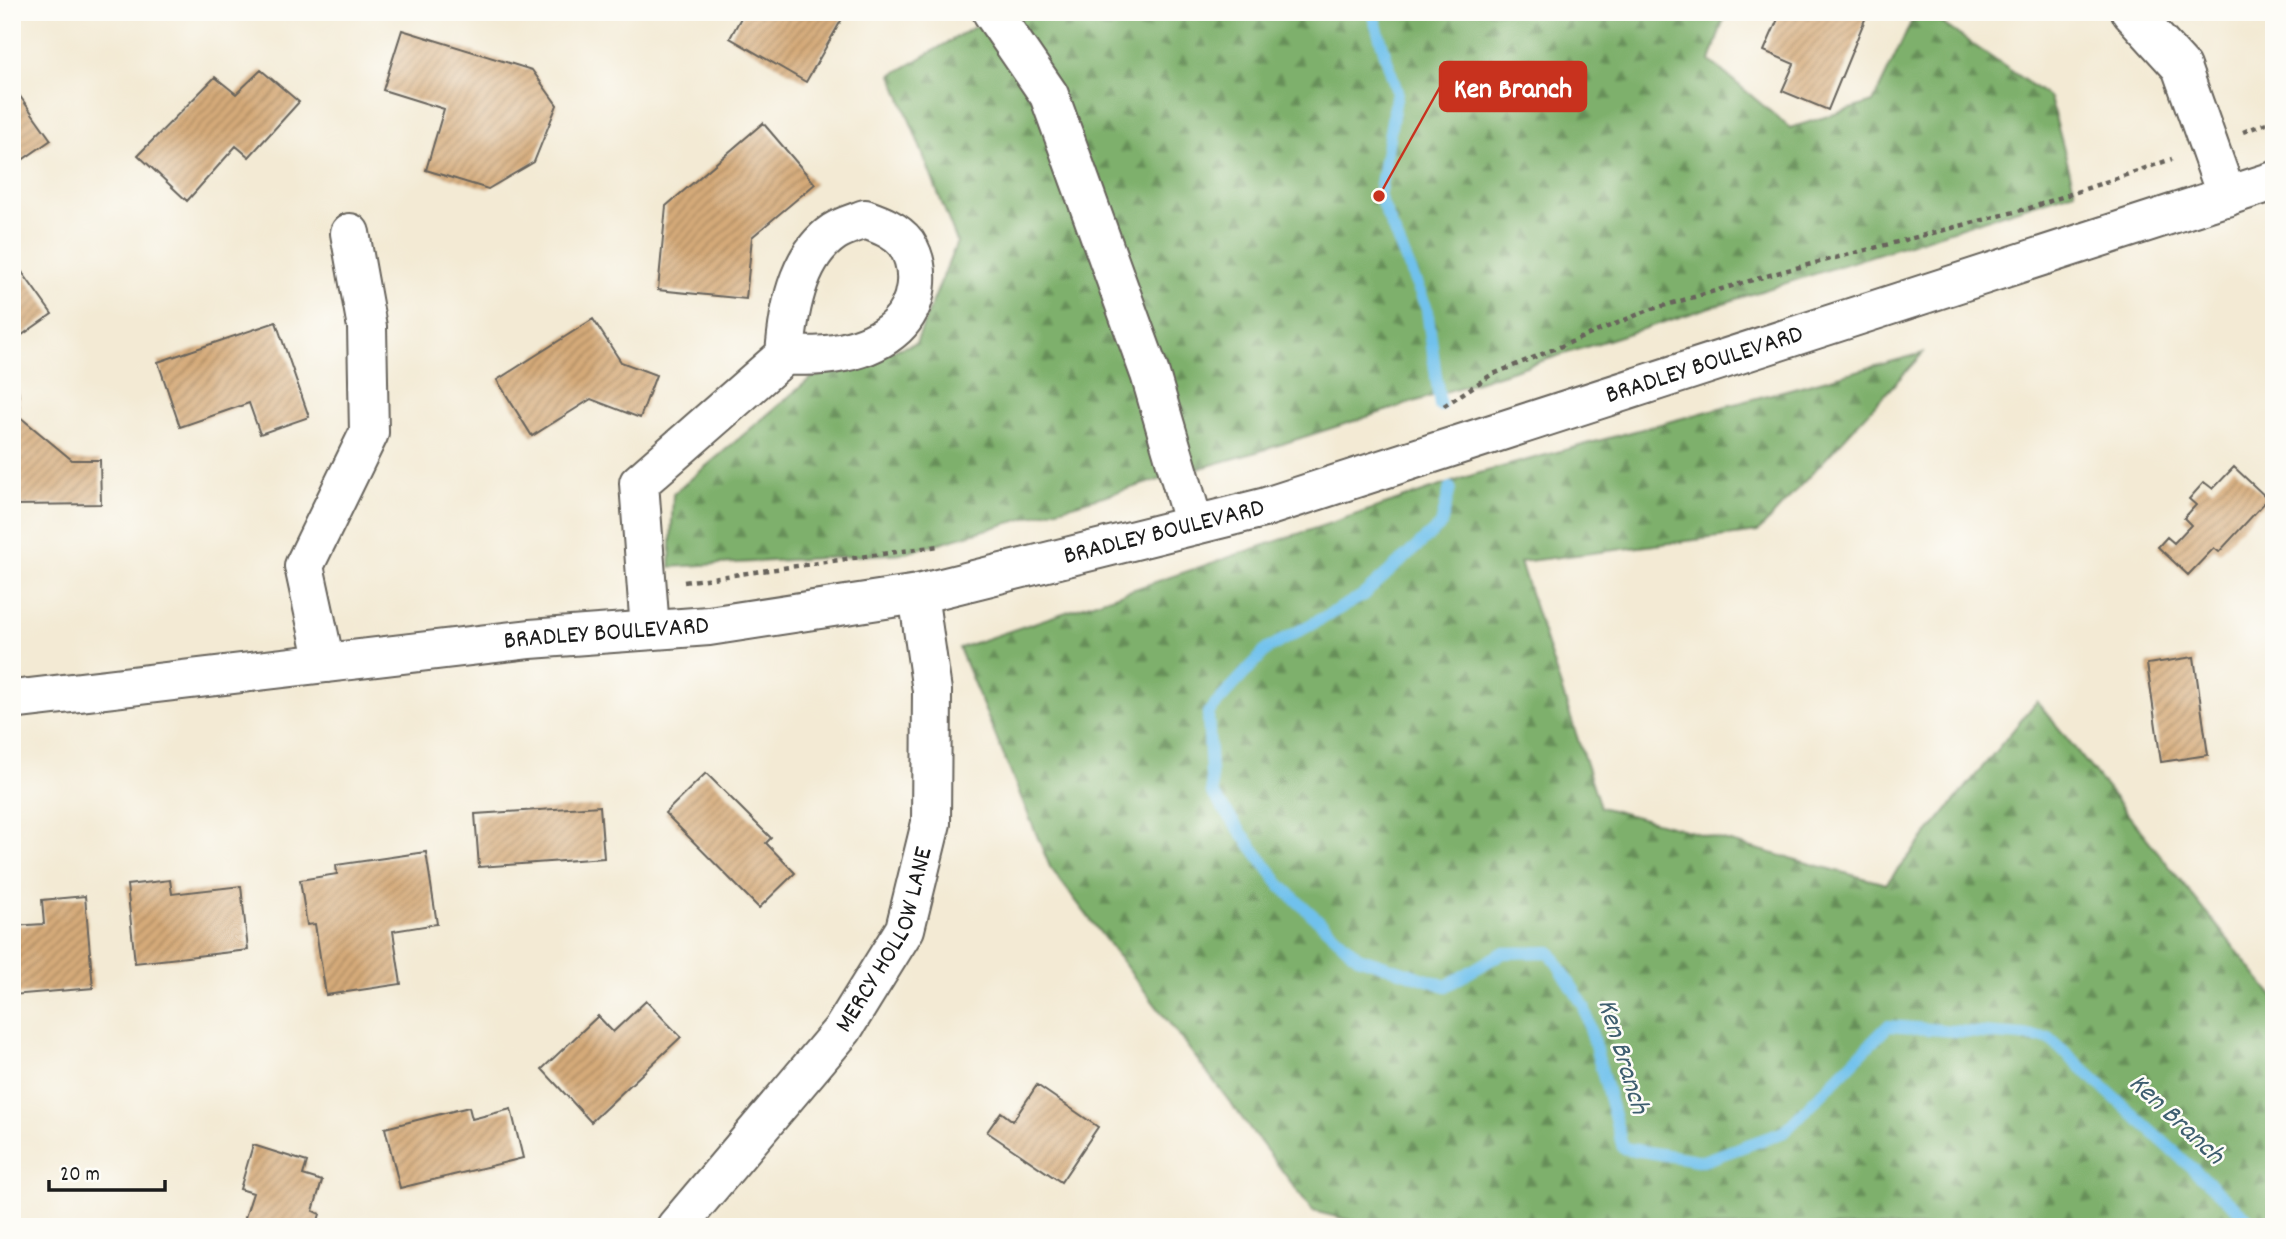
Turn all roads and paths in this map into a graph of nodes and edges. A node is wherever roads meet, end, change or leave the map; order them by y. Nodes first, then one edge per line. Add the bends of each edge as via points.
1 (992, 12) edge
2 (2131, 12) edge
3 (2274, 181) edge
4 (2227, 197) junction
5 (350, 233) dead end
6 (785, 355) dead end
7 (1194, 525) junction
8 (918, 594) junction
9 (650, 630) junction
10 (325, 663) junction
11 (12, 700) edge
12 (676, 1227) edge

1 - 7 main road via 1049,95 1150,374
2 - 4 main road via 2181,67
3 - 4 main road, BRADLEY BOULEVARD
4 - 7 main road, BRADLEY BOULEVARD via 1295,498
5 - 10 main road via 367,327 369,433 304,566
6 - 9 main road via 639,483
7 - 8 main road, BRADLEY BOULEVARD
8 - 9 main road, BRADLEY BOULEVARD via 709,626
8 - 12 main road, MERCY HOLLOW LANE via 932,691 931,823 905,929 843,1029
9 - 10 main road, BRADLEY BOULEVARD
10 - 11 main road, BRADLEY BOULEVARD

